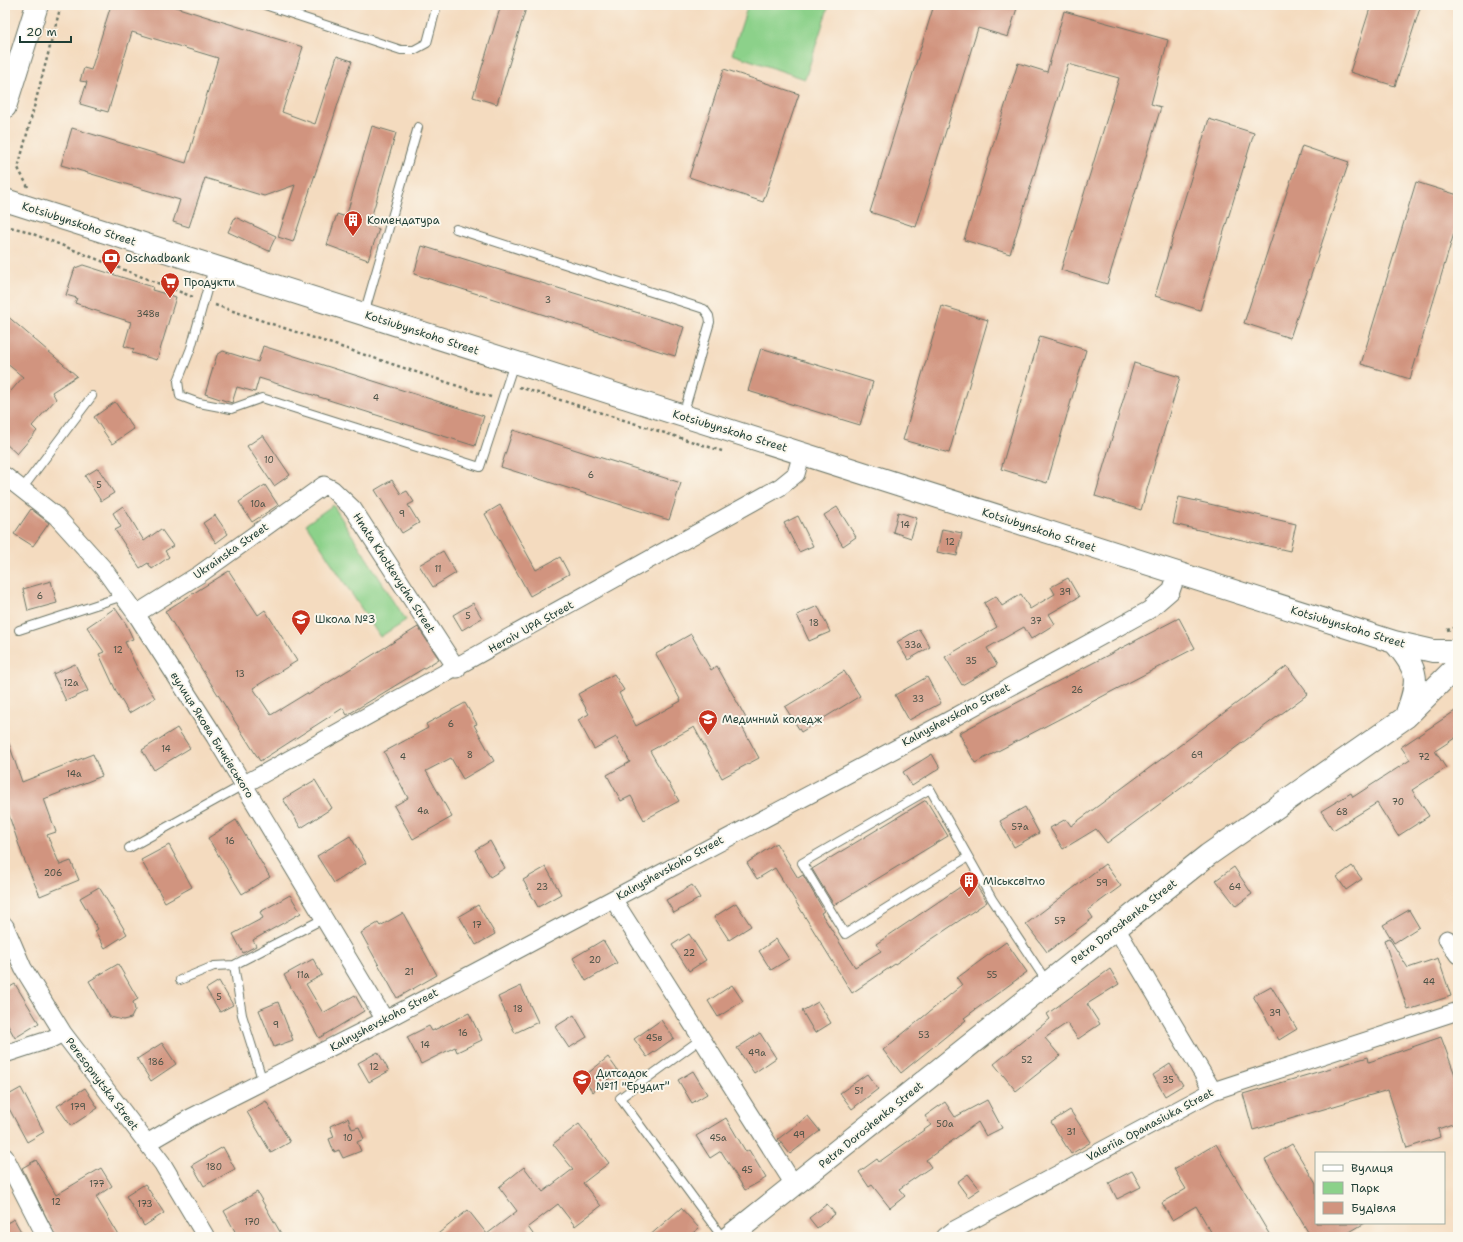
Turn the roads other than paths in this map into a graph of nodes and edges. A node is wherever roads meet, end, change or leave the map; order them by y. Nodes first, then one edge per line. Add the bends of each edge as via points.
1 (36, 5) edge
2 (265, 5) edge
3 (437, 5) edge
4 (5, 107) edge
5 (418, 127) dead end
6 (5, 200) edge
7 (456, 229) dead end
8 (213, 267) junction
9 (364, 315) junction
10 (514, 362) junction
11 (92, 396) dead end
12 (683, 416) junction
13 (802, 453) junction
14 (5, 476) edge
15 (324, 485) joint
16 (22, 488) junction
17 (1177, 574) junction
18 (123, 596) junction
19 (136, 614) junction
20 (19, 630) dead end
21 (1394, 642) junction
22 (1458, 651) edge
23 (1458, 665) edge
24 (457, 669) junction
25 (1406, 717) junction
26 (244, 786) junction
27 (129, 848) dead end
28 (968, 857) junction
29 (613, 899) junction
30 (323, 919) junction
31 (5, 926) edge
32 (1116, 928) junction
33 (1447, 939) dead end
34 (1458, 955) edge
35 (234, 965) junction
36 (180, 980) dead end
37 (1048, 983) junction
38 (1458, 1011) edge
39 (385, 1020) junction
40 (63, 1033) junction
41 (701, 1039) junction
42 (5, 1054) edge
43 (263, 1083) junction
44 (1213, 1091) junction
45 (147, 1143) junction
46 (5, 1157) edge
47 (795, 1186) junction
48 (46, 1237) edge
49 (206, 1237) edge
50 (722, 1237) edge
51 (729, 1237) edge
52 (945, 1237) edge

1 - 4 street
2 - 3 lane via 401,50 414,50 427,43
5 - 9 lane
6 - 8 street, Kotsiubynskoho Street
7 - 12 lane via 704,309 710,322
8 - 9 street, Kotsiubynskoho Street
8 - 10 lane via 191,348 178,381 180,396 200,403 231,409 262,398 480,468
9 - 10 street, Kotsiubynskoho Street
10 - 12 street, Kotsiubynskoho Street
11 - 16 lane
12 - 13 street, Kotsiubynskoho Street
13 - 17 street, Kotsiubynskoho Street
13 - 24 street, Heroiv UPA Street via 796,474 780,487
14 - 16 street, вулиця Якова Бичківського
15 - 19 street, Ukrainska Street via 200,574
15 - 24 street, Hnata Khotkevycha Street via 332,489 353,509
16 - 18 street, вулиця Якова Бичківського via 56,516
17 - 21 street, Kotsiubynskoho Street
17 - 29 street, Kalnyshevskoho Street via 1171,591 1149,610 946,722
18 - 19 street, вулиця Якова Бичківського
18 - 20 lane
19 - 26 street, вулиця Якова Бичківського
21 - 22 street, Kotsiubynskoho Street via 1433,651
21 - 25 street via 1409,659 1415,679 1414,695
23 - 25 street, Petra Doroshenka Street
24 - 26 street, Heroiv UPA Street
25 - 32 street, Petra Doroshenka Street via 1208,855
26 - 27 lane
26 - 30 street, вулиця Якова Бичківського
28 - 28 lane via 930,789 802,864 845,934
28 - 37 lane
29 - 39 street, Kalnyshevskoho Street
29 - 41 street
30 - 35 lane
30 - 39 street, вулиця Якова Бичківського
31 - 40 street, Peresopnytska Street via 23,968
32 - 37 street, Petra Doroshenka Street
32 - 44 street
33 - 34 street
35 - 36 lane via 214,966
35 - 43 lane via 242,1015
37 - 47 street, Petra Doroshenka Street
38 - 44 street, Valeriia Opanasiuka Street
39 - 43 street, Kalnyshevskoho Street
40 - 42 street
40 - 45 street, Peresopnytska Street
41 - 47 street
41 - 50 lane via 620,1098
43 - 45 street, Kalnyshevskoho Street via 190,1118
44 - 52 street, Valeriia Opanasiuka Street
45 - 49 street, Peresopnytska Street via 162,1163
46 - 48 street
47 - 51 street, Petra Doroshenka Street

